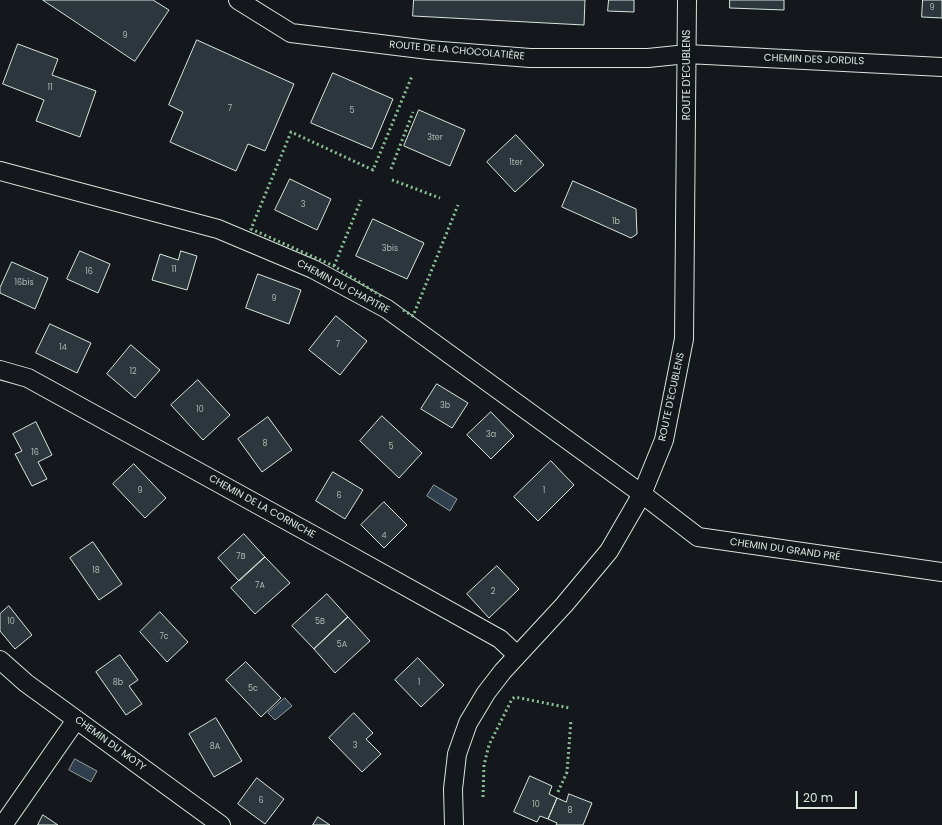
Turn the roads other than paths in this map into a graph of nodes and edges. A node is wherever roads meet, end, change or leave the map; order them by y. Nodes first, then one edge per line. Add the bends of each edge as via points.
1 (238, 0) edge
2 (687, 0) edge
3 (687, 54) junction
4 (942, 67) edge
5 (0, 171) edge
6 (0, 370) edge
7 (642, 494) junction
8 (942, 572) edge
9 (517, 655) junction
10 (0, 660) edge
11 (76, 720) junction
12 (3, 825) edge
13 (221, 825) edge
14 (454, 825) edge

1 - 3 street, ROUTE DE LA CHOCOLATIÈRE via 291,33 414,48 530,58 648,58
2 - 3 street, ROUTE D'ECUBLENS
3 - 4 street, CHEMIN DES JORDILS
3 - 7 street, ROUTE D'ECUBLENS via 684,339 664,440
5 - 7 street, CHEMIN DU CHAPITRE via 218,229 313,269 387,309
6 - 9 street, CHEMIN DE LA CORNICHE via 28,378 342,550 500,639
7 - 8 street, CHEMIN DU GRAND PRÉ via 698,537
7 - 9 street, ROUTE D'ECUBLENS via 609,551 564,605
9 - 14 street, ROUTE D'ECUBLENS via 486,693 468,723 458,754 453,790
10 - 11 street, CHEMIN DU MOTY
11 - 12 street
11 - 13 street, CHEMIN DU MOTY

